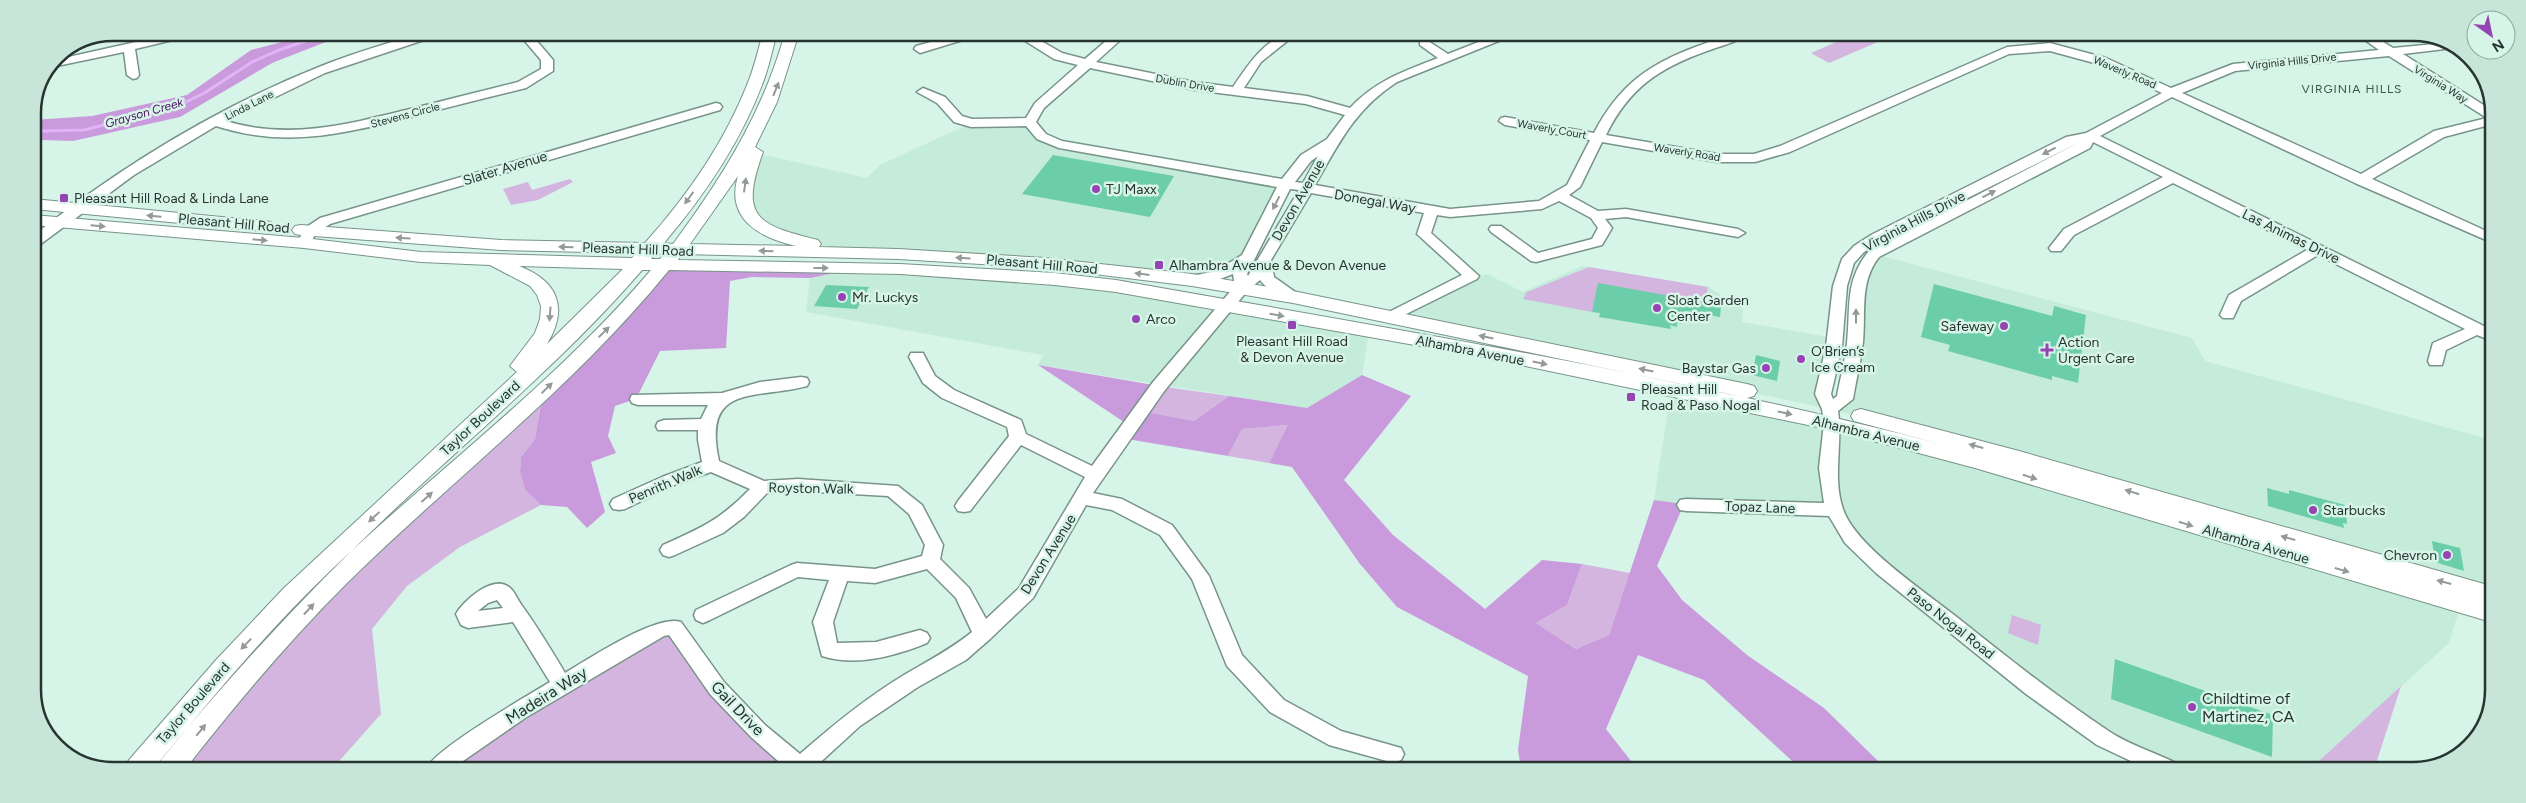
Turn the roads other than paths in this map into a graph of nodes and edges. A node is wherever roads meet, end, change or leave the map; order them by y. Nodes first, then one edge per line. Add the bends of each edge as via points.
1 (155, 41) edge
2 (409, 41) edge
3 (533, 41) edge
4 (768, 41) edge
5 (790, 41) edge
6 (948, 41) edge
7 (1033, 41) edge
8 (1113, 41) edge
9 (1281, 41) edge
10 (1491, 41) edge
11 (1722, 41) edge
12 (2373, 41) edge
13 (1424, 43) dead end
14 (129, 47) junction
15 (2440, 47) edge
16 (920, 49) dead end
17 (2390, 52) junction
18 (1446, 58) junction
19 (62, 62) edge
20 (1088, 64) junction
21 (132, 75) dead end
22 (923, 92) dead end
23 (1236, 92) junction
24 (2172, 93) junction
25 (716, 107) dead end
26 (768, 109) junction
27 (1353, 113) junction
28 (2485, 113) edge
29 (2485, 120) edge
30 (1505, 121) dead end
31 (216, 122) junction
32 (1030, 122) junction
33 (2090, 136) junction
34 (1599, 138) junction
35 (1331, 142) junction
36 (2172, 178) junction
37 (2360, 180) junction
38 (1286, 185) junction
39 (1306, 189) junction
40 (1559, 195) junction
41 (41, 205) edge
42 (78, 209) junction
43 (1432, 210) junction
44 (1596, 215) junction
45 (41, 221) edge
46 (60, 223) junction
47 (1496, 229) dead end
48 (1738, 233) dead end
49 (2485, 235) edge
50 (41, 237) edge
51 (307, 237) junction
52 (2056, 248) dead end
53 (649, 249) junction
54 (2319, 249) junction
55 (898, 254) junction
56 (1257, 256) junction
57 (673, 257) junction
58 (478, 258) junction
59 (638, 265) junction
60 (1192, 280) junction
61 (1243, 287) junction
62 (1293, 296) junction
63 (1229, 306) junction
64 (2228, 315) dead end
65 (1390, 317) junction
66 (2477, 329) junction
67 (2485, 333) edge
68 (917, 357) dead end
69 (2436, 361) dead end
70 (801, 382) dead end
71 (725, 398) junction
72 (638, 399) dead end
73 (1831, 416) junction
74 (706, 424) junction
75 (664, 426) dead end
76 (460, 436) junction
77 (1018, 437) junction
78 (711, 465) junction
79 (1095, 476) junction
80 (762, 487) junction
81 (1083, 498) junction
82 (619, 504) dead end
83 (1686, 504) dead end
84 (964, 506) dead end
85 (1834, 510) junction
86 (669, 550) dead end
87 (930, 561) junction
88 (840, 575) junction
89 (2485, 593) edge
90 (2485, 611) edge
91 (517, 614) dead end
92 (703, 615) dead end
93 (660, 629) joint
94 (983, 634) junction
95 (920, 638) dead end
96 (561, 684) junction
97 (1394, 754) dead end
98 (143, 762) edge
99 (175, 762) edge
100 (445, 762) edge
101 (794, 762) edge
102 (808, 762) edge
103 (2154, 762) edge

1 - 14 street
2 - 31 street, Linda Lane via 306,76
3 - 31 street, Stevens Circle via 547,60 547,71 522,84 358,127 313,135 273,136 238,131
4 -> 53 main road, Taylor Boulevard via 758,80 721,154
26 -> 5 main road, Taylor Boulevard via 784,70
6 - 16 street
7 - 20 street, Dublin Drive via 1058,56
8 - 20 street
9 - 23 street via 1257,60
10 - 18 street, Devon Avenue
11 - 34 street, Donegal Way via 1676,58 1642,78 1625,94
12 - 17 street, Virginia Way
13 - 18 street
14 - 19 street
14 - 21 street
15 - 17 street, Virginia Hills Drive
17 - 24 street, Virginia Hills Drive via 2233,68 2211,74
17 - 28 street, Virginia Way
18 - 27 street, Devon Avenue via 1384,84
20 - 23 street, Dublin Drive
20 - 32 street via 1039,106
22 - 32 street via 941,100 958,119 971,123
23 - 27 street, Dublin Drive via 1307,100
24 - 33 street, Virginia Hills Drive
24 - 34 street, Waverly Road via 2102,61 2050,47 2037,47 2007,51 1785,150 1755,158 1717,158
24 - 37 street, Waverly Road
25 - 51 street, Slater Avenue via 334,219
55 -> 26 main road via 804,243 757,224 749,215 744,197 746,178
26 - 57 main road, Taylor Boulevard via 740,162
27 - 35 street, Devon Avenue
29 - 37 street via 2438,134
30 - 34 street, Waverly Court
31 - 42 street, Linda Lane via 147,160
32 - 38 street, Donegal Way via 1041,137 1059,144
33 - 36 street, Las Animas Drive
73 -> 33 street, Virginia Hills Drive via 1845,399 1856,341 1856,306 1862,267 1869,259 2086,145
33 -> 73 street, Virginia Hills Drive via 2071,140 1859,249 1847,262 1840,286 1834,347 1824,394
34 - 40 street, Donegal Way via 1573,187
35 - 38 street, Devon Avenue via 1306,158
35 - 39 street, Devon Avenue
36 - 52 street via 2069,232
36 - 54 street, Las Animas Drive
37 - 49 street, Waverly Road
38 - 39 street, Donegal Way
38 -> 56 street, Devon Avenue
39 - 43 street, Donegal Way
39 - 56 street, Devon Avenue
40 - 43 street, Donegal Way via 1542,206 1450,213
40 - 44 street
41 - 42 main road, Pleasant Hill Road
42 - 46 street, Linda Lane
51 -> 42 main road, Pleasant Hill Road
43 - 65 street via 1424,234 1472,276
44 - 47 street via 1604,228 1597,242 1536,258
44 - 48 street via 1626,213
45 - 46 main road, Pleasant Hill Road
46 - 50 street, Linda Lane
46 -> 51 main road, Pleasant Hill Road
53 -> 51 main road, Pleasant Hill Road
51 - 58 main road, Pleasant Hill Road via 420,257
53 - 57 main road, Pleasant Hill Road
53 - 59 main road, Taylor Boulevard
54 - 64 street via 2234,298
54 - 66 street, Las Animas Drive
55 -> 57 main road, Pleasant Hill Road
60 -> 55 main road, Pleasant Hill Road via 1045,263
56 - 60 street, Devon Avenue via 1231,272
56 - 61 street, Devon Avenue via 1255,277
56 - 62 street via 1268,281
57 - 59 main road, Pleasant Hill Road
57 -> 63 main road, Pleasant Hill Road via 764,268 900,269 1046,278 1116,286
99 -> 57 main road, Taylor Boulevard via 233,690 339,577 543,392 617,319
58 - 59 main road, Pleasant Hill Road
58 -> 76 main road via 534,279 551,303 551,321 527,359
59 - 76 main road, Taylor Boulevard via 592,314
60 - 61 main road, Pleasant Hill Road
61 - 62 main road, Alhambra Avenue
61 - 63 street, Devon Avenue
62 - 65 main road, Alhambra Avenue
63 -> 73 main road, Alhambra Avenue
63 - 79 street, Devon Avenue via 1158,386
73 -> 65 main road, Alhambra Avenue
66 - 67 street, Las Animas Drive
66 - 69 street via 2439,347
68 - 77 street via 935,384 948,394 1015,424
70 - 71 street via 759,387
71 - 72 street
71 - 74 street via 712,411
73 - 85 street, Paso Nogal Road via 1828,468
89 -> 73 main road, Alhambra Avenue via 1975,446
73 -> 90 main road, Alhambra Avenue
74 - 75 street
74 - 78 street via 706,447
76 -> 98 main road, Taylor Boulevard via 316,571 206,685
77 - 79 street
77 - 84 street
78 - 80 street, Royston Walk
78 - 82 street, Penrith Walk
79 - 81 street, Devon Avenue
80 - 86 street via 717,528
80 - 87 street, Royston Walk via 798,485 892,490 916,510 934,545
81 - 94 street, Devon Avenue via 1026,593
81 - 97 street via 1116,504 1166,530 1200,576 1234,660 1277,706 1336,739
83 - 85 street, Topaz Lane
85 - 103 street, Paso Nogal Road via 1850,538 1882,568 2033,688 2104,739
87 - 88 street via 875,576
87 - 94 street via 952,577 971,605
88 - 92 street via 796,570
88 - 95 street via 823,622 829,650 851,653 897,647
91 - 96 street
93 - 96 street, Madeira Way
93 - 101 street, Gail Drive via 674,627 716,688
94 - 102 street, Devon Avenue via 959,654 853,720
96 - 100 street, Madeira Way

